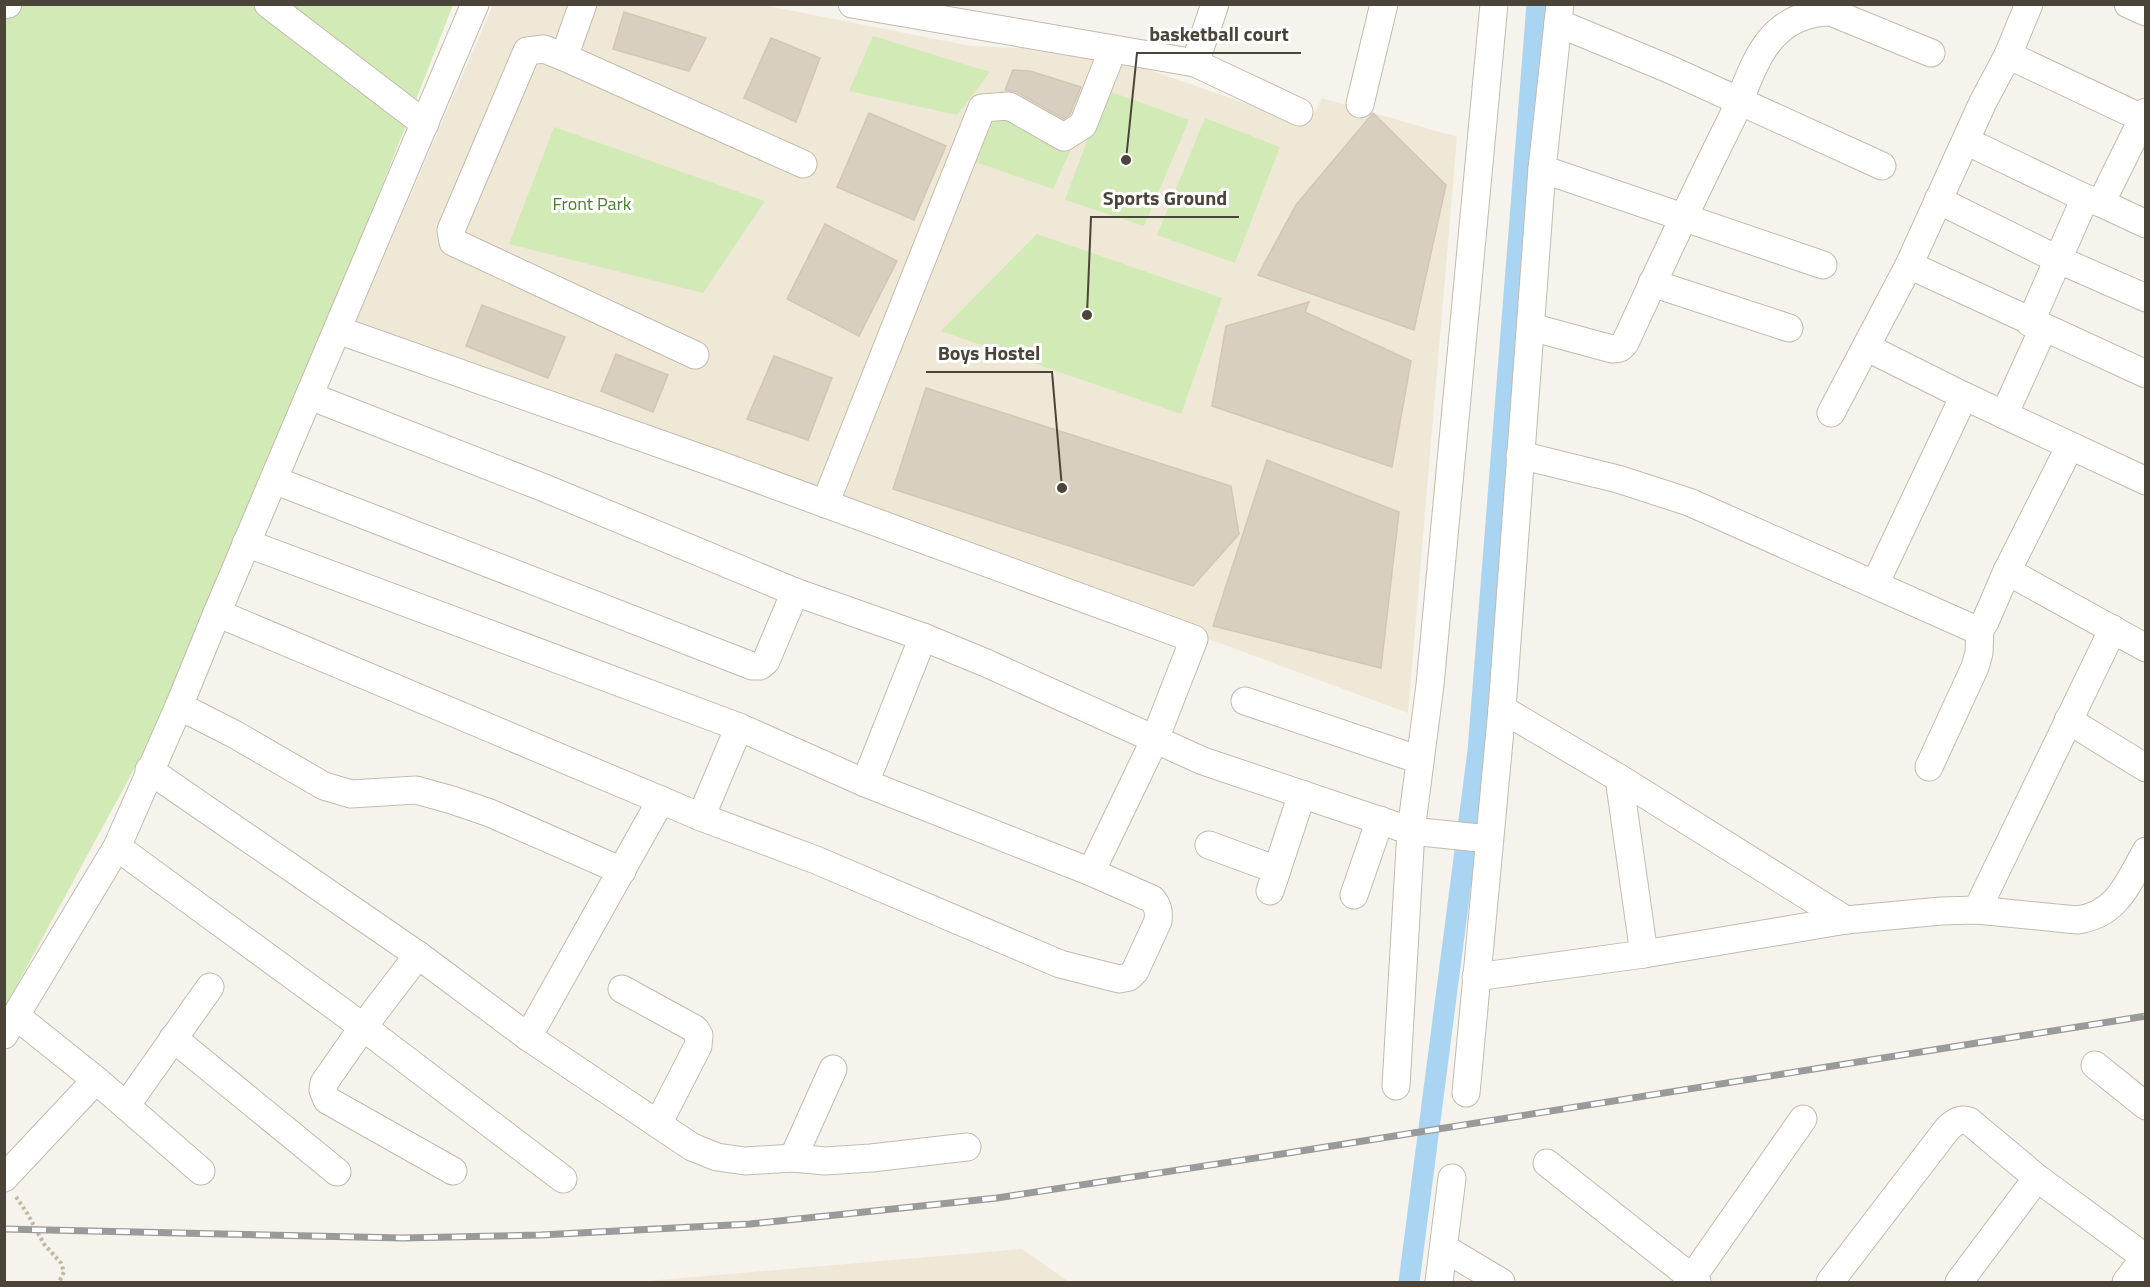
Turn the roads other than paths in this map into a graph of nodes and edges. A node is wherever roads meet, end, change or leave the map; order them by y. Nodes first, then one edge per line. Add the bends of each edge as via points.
1 (268, 4) edge
2 (475, 4) edge
3 (583, 4) edge
4 (852, 4) edge
5 (1215, 4) edge
6 (1384, 4) edge
7 (1494, 4) edge
8 (2029, 4) edge
9 (2128, 4) edge
10 (1815, 8) edge
11 (2145, 12) edge
12 (1559, 14) edge
13 (1113, 49) junction
14 (1931, 53) dead end
15 (2008, 55) junction
16 (564, 57) junction
17 (1195, 63) junction
18 (1740, 102) junction
19 (1360, 104) dead end
20 (1299, 112) dead end
21 (2144, 117) edge
22 (424, 124) junction
23 (1966, 141) junction
24 (803, 164) dead end
25 (1882, 166) dead end
26 (1542, 169) junction
27 (1938, 200) junction
28 (2093, 200) junction
29 (1683, 217) junction
30 (2145, 224) edge
31 (2057, 258) junction
32 (1823, 265) dead end
33 (1909, 265) junction
34 (1653, 283) junction
35 (2145, 298) edge
36 (2037, 326) junction
37 (1531, 327) junction
38 (1789, 328) dead end
39 (338, 330) junction
40 (1866, 347) junction
41 (695, 355) dead end
42 (2145, 374) edge
43 (310, 396) junction
44 (1964, 396) junction
45 (1831, 413) dead end
46 (2004, 415) junction
47 (2070, 446) junction
48 (1520, 455) junction
49 (274, 480) junction
50 (2145, 481) edge
51 (825, 504) junction
52 (246, 543) junction
53 (2007, 571) junction
54 (1875, 584) junction
55 (795, 592) junction
56 (217, 613) junction
57 (1980, 628) junction
58 (2113, 628) junction
59 (922, 637) junction
60 (2145, 648) edge
61 (1245, 701) dead end
62 (180, 706) junction
63 (1502, 709) junction
64 (2068, 720) junction
65 (739, 727) junction
66 (1155, 739) junction
67 (1420, 760) junction
68 (1929, 767) dead end
69 (2145, 768) edge
70 (149, 770) junction
71 (1619, 778) junction
72 (865, 783) junction
73 (1302, 794) junction
74 (662, 800) junction
75 (701, 817) junction
76 (1380, 820) junction
77 (1421, 832) junction
78 (1480, 838) junction
79 (1209, 845) dead end
80 (117, 847) junction
81 (2142, 868) edge
82 (621, 871) junction
83 (1091, 872) junction
84 (1354, 895) dead end
85 (1977, 910) junction
86 (1846, 920) junction
87 (1644, 954) junction
88 (418, 955) junction
89 (1476, 977) junction
90 (210, 987) dead end
91 (622, 989) dead end
92 (10, 1026) edge
93 (363, 1027) junction
94 (528, 1036) junction
95 (173, 1038) junction
96 (2095, 1065) dead end
97 (832, 1069) dead end
98 (96, 1080) junction
99 (1396, 1086) dead end
100 (1466, 1093) dead end
101 (126, 1106) junction
102 (2145, 1106) edge
103 (1803, 1119) dead end
104 (658, 1124) junction
105 (966, 1147) dead end
106 (793, 1158) junction
107 (1547, 1163) dead end
108 (201, 1171) dead end
109 (453, 1171) dead end
110 (337, 1172) dead end
111 (1452, 1178) dead end
112 (2037, 1178) junction
113 (563, 1179) dead end
114 (9, 1186) edge
115 (1444, 1248) junction
116 (2145, 1258) edge
117 (1693, 1281) edge
118 (1439, 1282) edge
119 (1501, 1282) edge
120 (1830, 1282) edge
121 (1959, 1282) edge
122 (2126, 1282) edge

1 - 22 street
2 - 22 street
3 - 16 street
4 - 13 street
5 - 17 street
6 - 19 street
7 - 67 street via 1433,661
8 - 15 street
9 - 11 street
10 - 14 street
10 - 18 street via 1782,28 1770,41
12 - 18 street
12 - 26 street
13 - 17 street
13 - 51 street via 1083,125 1064,137 1009,106 982,108
15 - 21 street
15 - 23 street
16 - 24 street
16 - 41 street via 544,49 526,51 451,230 453,242
17 - 20 street
18 - 25 street
18 - 29 street
21 - 28 street
22 - 39 street
23 - 27 street
23 - 28 street
26 - 29 street
26 - 37 street
27 - 31 street
27 - 33 street
28 - 30 street
28 - 31 street
29 - 32 street
29 - 34 street
31 - 35 street
31 - 36 street
33 - 36 street
33 - 40 street
34 - 37 street via 1620,348
34 - 38 street
36 - 42 street
36 - 46 street
37 - 48 street
39 - 43 street
39 - 51 street
40 - 44 street
40 - 45 street
43 - 49 street
43 - 55 street
44 - 46 street
44 - 54 street
46 - 47 street
47 - 50 street
47 - 53 street
48 - 54 street via 1618,479 1689,502
48 - 63 street
49 - 52 street
49 - 55 street via 752,666 766,661
51 - 66 street via 1194,639
52 - 56 street
52 - 65 street
53 - 57 street
53 - 58 street
54 - 57 street via 1972,628
55 - 59 street
56 - 62 street
56 - 74 street
57 - 68 street via 1975,667
58 - 60 street
58 - 64 street
59 - 66 street
59 - 72 street
61 - 67 street
62 - 70 street
62 - 82 street via 324,786 351,794 417,790 452,800
63 - 71 street
63 - 78 street
64 - 69 street
64 - 85 street
65 - 72 street
65 - 75 street
66 - 73 street
66 - 83 street
67 - 77 street
70 - 80 street
70 - 88 street
71 - 86 street
71 - 87 street
72 - 83 street
73 - 76 street
73 - 79 street via 1274,881
74 - 75 street
74 - 82 street
75 - 83 street via 816,860 1060,964 1107,978 1129,977 1158,921 1157,904
76 - 77 street
76 - 84 street
77 - 78 street
77 - 99 street
78 - 89 street
80 - 92 street
80 - 93 street
81 - 85 street via 2106,911 2093,918 2077,920
82 - 94 street
85 - 86 street
86 - 87 street
87 - 89 street
88 - 93 street
88 - 94 street
89 - 100 street
90 - 95 street
91 - 104 street via 695,1029 699,1035 698,1046
92 - 98 street
93 - 109 street via 324,1083 324,1096
93 - 113 street
94 - 104 street
95 - 101 street
95 - 110 street
96 - 102 street
97 - 106 street
98 - 101 street
98 - 114 street
101 - 108 street
103 - 117 street
104 - 106 street via 692,1147 717,1157 745,1161
105 - 106 street via 825,1161
107 - 117 street
111 - 115 street
112 - 116 street
112 - 120 street via 1969,1121 1955,1122
112 - 121 street
115 - 118 street
115 - 119 street
116 - 122 street

